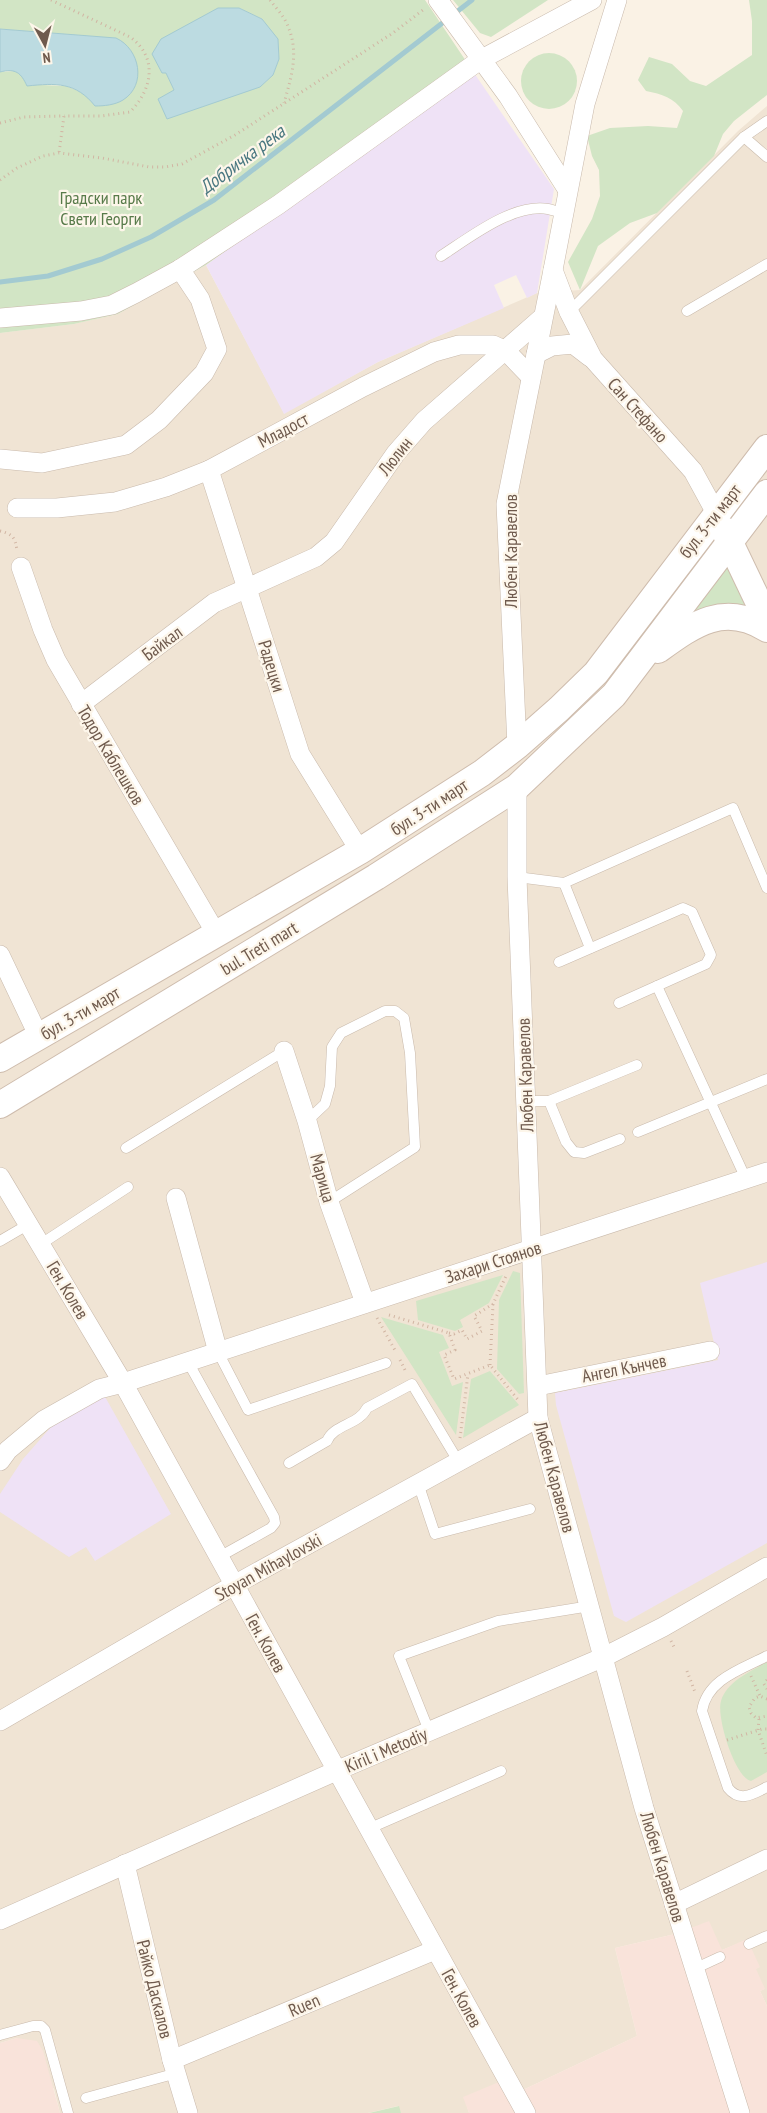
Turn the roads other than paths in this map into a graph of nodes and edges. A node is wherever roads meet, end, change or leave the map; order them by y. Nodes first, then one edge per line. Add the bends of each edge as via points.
1 (592, 0) edge
2 (617, 0) edge
3 (438, 4) edge
4 (475, 53) junction
5 (767, 121) edge
6 (744, 137) junction
7 (767, 157) edge
8 (567, 189) junction
9 (563, 213) junction
10 (441, 256) dead end
11 (767, 264) edge
12 (180, 269) junction
13 (553, 270) junction
14 (687, 311) dead end
15 (569, 312) junction
16 (543, 317) junction
17 (0, 318) edge
18 (506, 351) junction
19 (536, 354) junction
20 (593, 360) junction
21 (531, 377) junction
22 (767, 448) edge
23 (0, 459) edge
24 (210, 470) junction
25 (767, 493) edge
26 (17, 508) dead end
27 (716, 513) junction
28 (730, 543) junction
29 (21, 567) road end
30 (247, 588) junction
31 (767, 620) edge
32 (767, 629) edge
33 (639, 663) junction
34 (80, 704) junction
35 (516, 746) junction
36 (517, 787) junction
37 (360, 851) junction
38 (517, 877) junction
39 (564, 883) junction
40 (767, 888) edge
41 (217, 935) junction
42 (590, 948) junction
43 (0, 955) edge
44 (559, 962) dead end
45 (658, 986) junction
46 (619, 1003) dead end
47 (39, 1037) junction
48 (284, 1051) joint
49 (0, 1059) edge
50 (638, 1065) dead end
51 (767, 1079) edge
52 (526, 1101) junction
53 (549, 1101) junction
54 (711, 1103) junction
55 (0, 1105) edge
56 (307, 1121) junction
57 (638, 1132) dead end
58 (620, 1139) dead end
59 (126, 1148) dead end
60 (767, 1172) edge
61 (0, 1178) edge
62 (746, 1178) junction
63 (128, 1187) dead end
64 (176, 1198) dead end
65 (329, 1202) junction
66 (29, 1224) junction
67 (0, 1241) edge
68 (41, 1244) junction
69 (523, 1252) junction
70 (369, 1307) junction
71 (710, 1351) dead end
72 (218, 1352) junction
73 (188, 1362) junction
74 (386, 1363) dead end
75 (123, 1383) junction
76 (538, 1386) junction
77 (538, 1418) junction
78 (0, 1461) edge
79 (458, 1461) junction
80 (289, 1463) dead end
81 (418, 1483) junction
82 (530, 1509) dead end
83 (219, 1557) junction
84 (767, 1568) edge
85 (234, 1585) junction
86 (590, 1606) junction
87 (767, 1656) edge
88 (604, 1657) junction
89 (0, 1721) edge
90 (429, 1732) junction
91 (336, 1771) junction
92 (501, 1771) dead end
93 (767, 1787) edge
94 (368, 1829) junction
95 (767, 1859) edge
96 (125, 1864) junction
97 (674, 1904) junction
98 (0, 1920) edge
99 (767, 1936) edge
100 (749, 1944) dead end
101 (435, 1950) junction
102 (720, 1957) dead end
103 (694, 1969) junction
104 (0, 2035) edge
105 (175, 2066) junction
106 (86, 2098) dead end
107 (68, 2113) edge
108 (188, 2113) edge
109 (526, 2113) edge
110 (740, 2113) edge

1 - 4 street via 542,28
2 - 8 street via 585,104
3 - 4 street
4 - 8 street via 508,96
4 - 12 street via 278,206
5 - 6 lane
6 - 7 lane
6 - 15 lane
8 - 9 street
9 - 10 lane via 547,208 512,214
9 - 13 street
11 - 14 lane
12 - 17 street via 112,305
12 - 23 street via 200,298 217,349 204,373 160,420 126,445 42,464
13 - 15 street, Сан Стефано
13 - 16 street, Любен Каравелов
15 - 20 street, Сан Стефано
16 - 18 street, Люлин
16 - 19 street, Любен Каравелов
18 - 21 street
18 - 24 street, Младост via 493,345 459,345 434,352 363,386
18 - 30 street, Люлин via 424,421 396,452 334,542 309,561
19 - 20 street via 552,346 573,344
19 - 21 street, Любен Каравелов
20 - 27 street, Сан Стефано via 693,471
21 - 35 street, Любен Каравелов via 506,504
22 - 27 main road, бул. 3-ти март
24 - 26 street, Младост via 115,502 58,508
24 - 30 street, Радецки
25 - 28 main road, бул. 3-ти март
27 - 28 main road, Сан Стефано
27 - 35 main road, бул. 3-ти март via 596,673
28 - 31 main road, Сан Стефано
28 - 33 main road, бул. 3-ти март
29 - 34 street, Тодор Каблешков via 43,630
30 - 34 street, Байкал via 214,603
30 - 37 street, Радецки via 300,754
32 - 33 main road via 756,622 736,617 715,617 694,626
33 - 36 main road, бул. 3-ти март via 614,695
34 - 41 street, Тодор Каблешков
35 - 37 main road, бул. 3-ти март via 475,778
36 - 38 street, Любен Каравелов
36 - 55 main road, bul. Treti mart via 376,877
37 - 41 main road, бул. 3-ти март
38 - 39 lane
38 - 52 street, Любен Каравелов
39 - 40 lane via 733,808
39 - 42 lane
41 - 47 main road, бул. 3-ти март
42 - 44 lane
42 - 45 lane via 684,908 692,912 710,954 706,964
43 - 47 street
45 - 46 lane
45 - 54 lane
47 - 49 main road, бул. 3-ти март
48 - 56 street, Марица
48 - 59 lane
50 - 53 lane
51 - 54 lane
52 - 53 lane
52 - 69 street, Любен Каравелов
53 - 58 lane via 566,1142 574,1152 584,1153
54 - 57 lane
54 - 62 lane
56 - 65 street, Марица
56 - 65 lane via 325,1104 330,1086 332,1047 342,1033 385,1011 395,1011 404,1018 410,1053 415,1147
60 - 62 street, Захари Стоянов
61 - 66 street, Ген. Колев
62 - 69 street, Захари Стоянов
63 - 68 lane
64 - 72 street
65 - 70 street, Марица
66 - 67 lane
66 - 68 street, Ген. Колев
68 - 75 street, Ген. Колев
69 - 70 street, Захари Стоянов
69 - 76 street, Любен Каравелов
70 - 72 street, Захари Стоянов
71 - 76 street, Ангел Кънчев
72 - 73 street, Захари Стоянов
72 - 74 lane via 248,1410
73 - 75 street, Захари Стоянов
73 - 83 lane via 274,1517 275,1524 271,1528
75 - 78 street, Захари Стоянов via 99,1388 60,1410 28,1432
75 - 83 street, Ген. Колев
76 - 77 street, Любен Каравелов
77 - 79 street, Stoyan Mihaylovski
77 - 86 street, Любен Каравелов
79 - 80 lane via 412,1384 367,1408 364,1415
79 - 81 street, Stoyan Mihaylovski
81 - 82 lane via 435,1534
81 - 85 street, Stoyan Mihaylovski
83 - 85 street, Ген. Колев
84 - 88 street, Kiril i Metodiy
85 - 89 street, Stoyan Mihaylovski
85 - 91 street, Ген. Колев
86 - 88 street, Любен Каравелов
86 - 90 lane via 498,1621 399,1656
87 - 93 lane via 718,1682 709,1691 702,1711 732,1794 740,1798
88 - 90 street, Kiril i Metodiy
88 - 97 street, Любен Каравелов via 644,1808
90 - 91 street, Kiril i Metodiy
91 - 94 street, Ген. Колев
91 - 96 street, Kiril i Metodiy
92 - 94 lane
94 - 101 street, Ген. Колев
95 - 97 street
96 - 98 street, Kiril i Metodiy
96 - 105 street, Райко Даскалов
97 - 103 street, Любен Каравелов
99 - 100 lane
101 - 105 street, Ruen
101 - 109 street, Ген. Колев
102 - 103 lane
103 - 110 street, Любен Каравелов
104 - 107 lane via 33,2026 41,2026 45,2030
105 - 106 lane
105 - 108 street, Райко Даскалов

